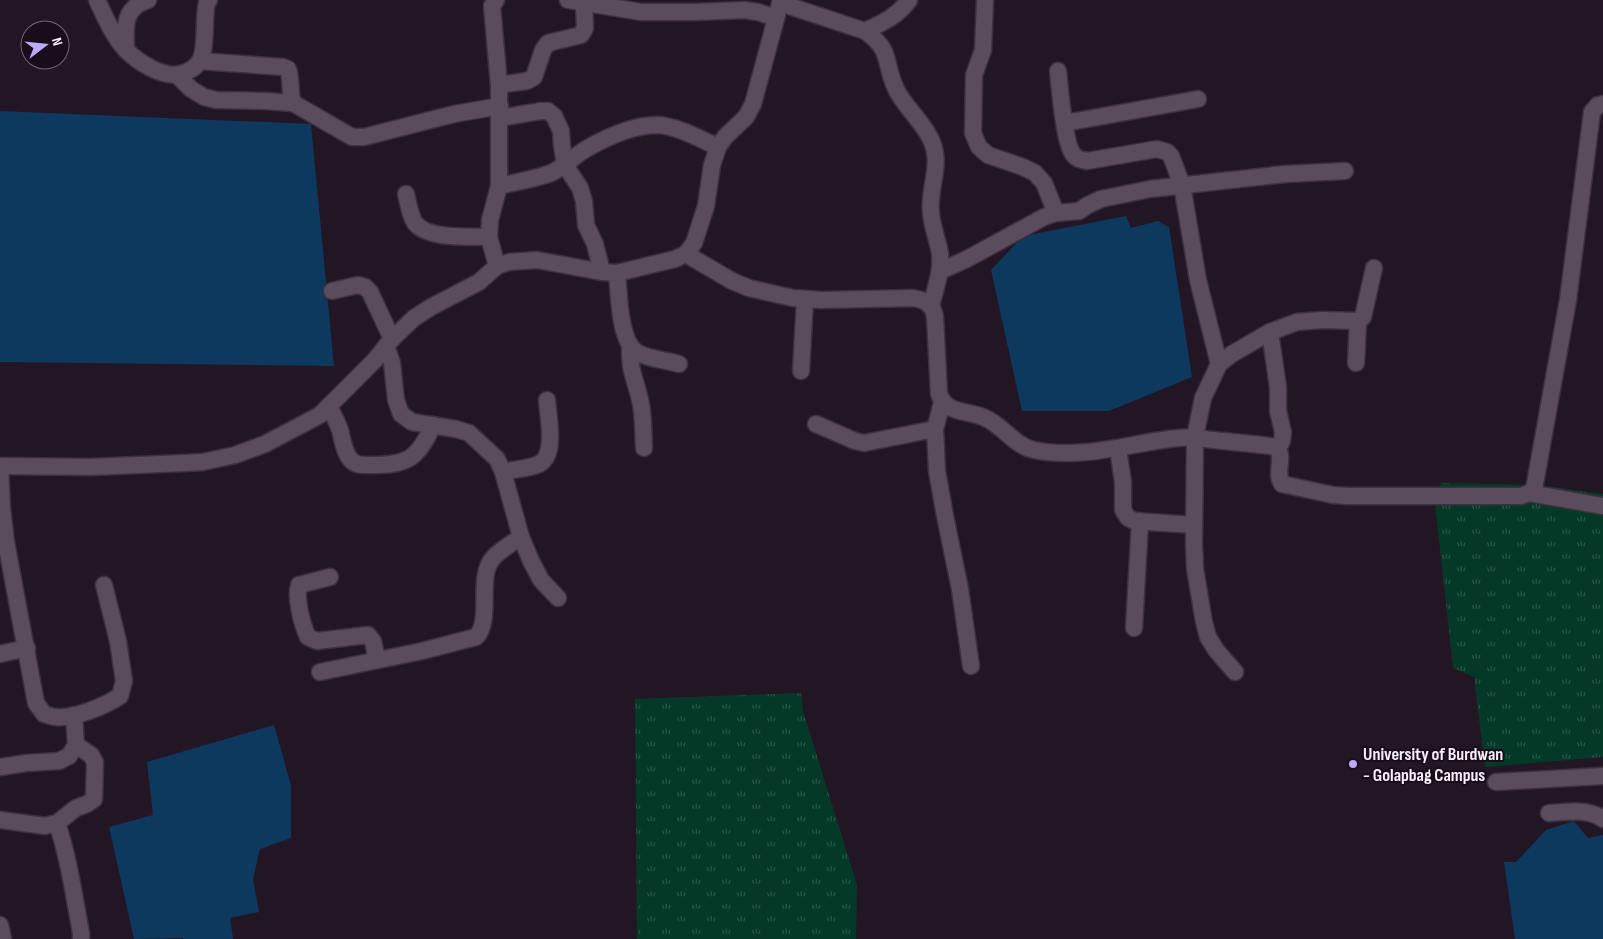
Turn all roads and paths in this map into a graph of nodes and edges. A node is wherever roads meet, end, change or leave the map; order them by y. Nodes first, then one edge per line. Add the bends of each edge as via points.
1 (97, 0) edge
2 (148, 0) edge
3 (496, 0) edge
4 (909, 0) edge
5 (985, 0) edge
6 (206, 1) edge
7 (587, 2) edge
8 (779, 7) edge
9 (864, 31) junction
10 (126, 50) junction
11 (200, 61) junction
12 (1058, 71) dead end
13 (177, 75) junction
14 (499, 85) junction
15 (1198, 99) dead end
16 (293, 103) junction
17 (1603, 104) edge
18 (499, 112) junction
19 (1064, 123) junction
20 (718, 147) junction
21 (565, 165) junction
22 (1346, 171) dead end
23 (1182, 185) junction
24 (499, 186) junction
25 (406, 194) dead end
26 (1056, 213) junction
27 (490, 237) junction
28 (686, 254) junction
29 (497, 266) junction
30 (1374, 268) dead end
31 (940, 271) junction
32 (610, 273) junction
33 (332, 291) dead end
34 (805, 300) junction
35 (931, 306) junction
36 (1358, 321) junction
37 (1270, 332) junction
38 (389, 343) junction
39 (630, 345) junction
40 (1356, 363) dead end
41 (679, 364) dead end
42 (1219, 364) junction
43 (801, 371) dead end
44 (547, 400) dead end
45 (942, 403) junction
46 (329, 406) junction
47 (816, 424) dead end
48 (433, 425) junction
49 (935, 429) junction
50 (1195, 437) junction
51 (644, 448) dead end
52 (1118, 449) junction
53 (1278, 449) junction
54 (0, 467) edge
55 (503, 472) junction
56 (1529, 493) junction
57 (1603, 506) edge
58 (1140, 521) junction
59 (1194, 525) junction
60 (521, 537) junction
61 (330, 577) dead end
62 (104, 584) dead end
63 (558, 598) dead end
64 (1134, 628) dead end
65 (27, 648) junction
66 (0, 654) edge
67 (377, 660) junction
68 (971, 666) dead end
69 (320, 672) dead end
70 (1234, 672) dead end
71 (74, 715) junction
72 (76, 745) junction
73 (0, 767) edge
74 (1603, 776) edge
75 (1496, 782) dead end
76 (1549, 813) dead end
77 (0, 820) edge
78 (1603, 820) edge
79 (58, 823) junction
80 (0, 925) edge
81 (3, 939) edge
82 (81, 939) edge

1 - 10 street via 107,23
2 - 10 street via 134,7 128,17
3 - 14 street via 492,6
4 - 9 street via 888,20
5 - 26 street via 983,50 974,75 973,133 979,147 988,154 1023,166 1035,174 1044,183
6 - 11 street
7 - 8 street via 641,12 758,12
7 - 14 street via 585,28 581,35 548,43 534,77
8 - 9 street
8 - 20 street via 754,104
9 - 31 street via 884,50 902,101 935,150 931,214
10 - 13 street via 152,70
11 - 13 street
11 - 16 street via 283,67 290,75
12 - 19 street
13 - 16 street via 191,89 216,100
14 - 18 street
15 - 19 street
16 - 18 street via 352,137 364,137 454,114
17 - 56 street via 1592,112 1568,300 1534,489
18 - 21 street via 548,111 561,131
18 - 24 street
19 - 23 street via 1076,158 1087,161 1157,149 1171,156
20 - 21 street via 674,128 658,125 605,138
20 - 28 street via 706,206 694,243
21 - 24 street via 550,173
21 - 32 street via 580,188 586,225
22 - 23 street
23 - 26 street via 1101,199 1079,211
23 - 42 street via 1198,280
24 - 27 street via 490,220
25 - 27 street via 414,222 422,230 431,234
26 - 31 street
27 - 29 street
28 - 32 street
28 - 34 street via 749,288
29 - 32 street via 537,260
29 - 38 street via 478,282 414,318
30 - 36 street via 1363,317
31 - 35 street
32 - 39 street via 624,333
33 - 38 street via 358,285 365,287 370,292
34 - 35 street via 913,298 924,300
34 - 43 street
35 - 45 street via 935,317
36 - 37 street via 1297,322
36 - 40 street
37 - 42 street
37 - 53 street via 1283,432
38 - 46 street
38 - 48 street via 396,400 401,414 412,422
39 - 41 street via 638,353
39 - 51 street via 629,362 640,400
42 - 50 street via 1203,398
44 - 55 street via 548,457 539,464
45 - 49 street
45 - 52 street via 948,408 988,419 1032,450 1088,453
46 - 48 street via 344,448 350,459 359,465 388,465 408,460 425,443
46 - 54 street via 265,444 202,462
47 - 49 street via 864,443
48 - 55 street via 469,433 497,459
49 - 68 street via 937,471
50 - 52 street
50 - 53 street
50 - 59 street
52 - 58 street via 1123,510 1128,518
53 - 56 street via 1278,476 1282,484 1333,495 1521,496
54 - 65 street via 6,542
55 - 60 street
56 - 57 street
58 - 59 street
58 - 64 street
59 - 70 street via 1196,569 1208,637
60 - 63 street via 542,580
60 - 67 street via 492,558 488,566 483,600 484,623 476,637
61 - 67 street via 299,585 297,591 308,637 317,641 368,635 373,641
62 - 71 street via 124,681 120,696 108,704
65 - 66 street
65 - 71 street via 36,703 44,714 56,717
67 - 69 street
71 - 72 street
72 - 73 street via 69,756 59,761
72 - 79 street via 91,754 95,762 94,799
74 - 75 street
76 - 78 street via 1587,812
77 - 79 street via 45,826
79 - 82 street via 70,870
80 - 81 street

